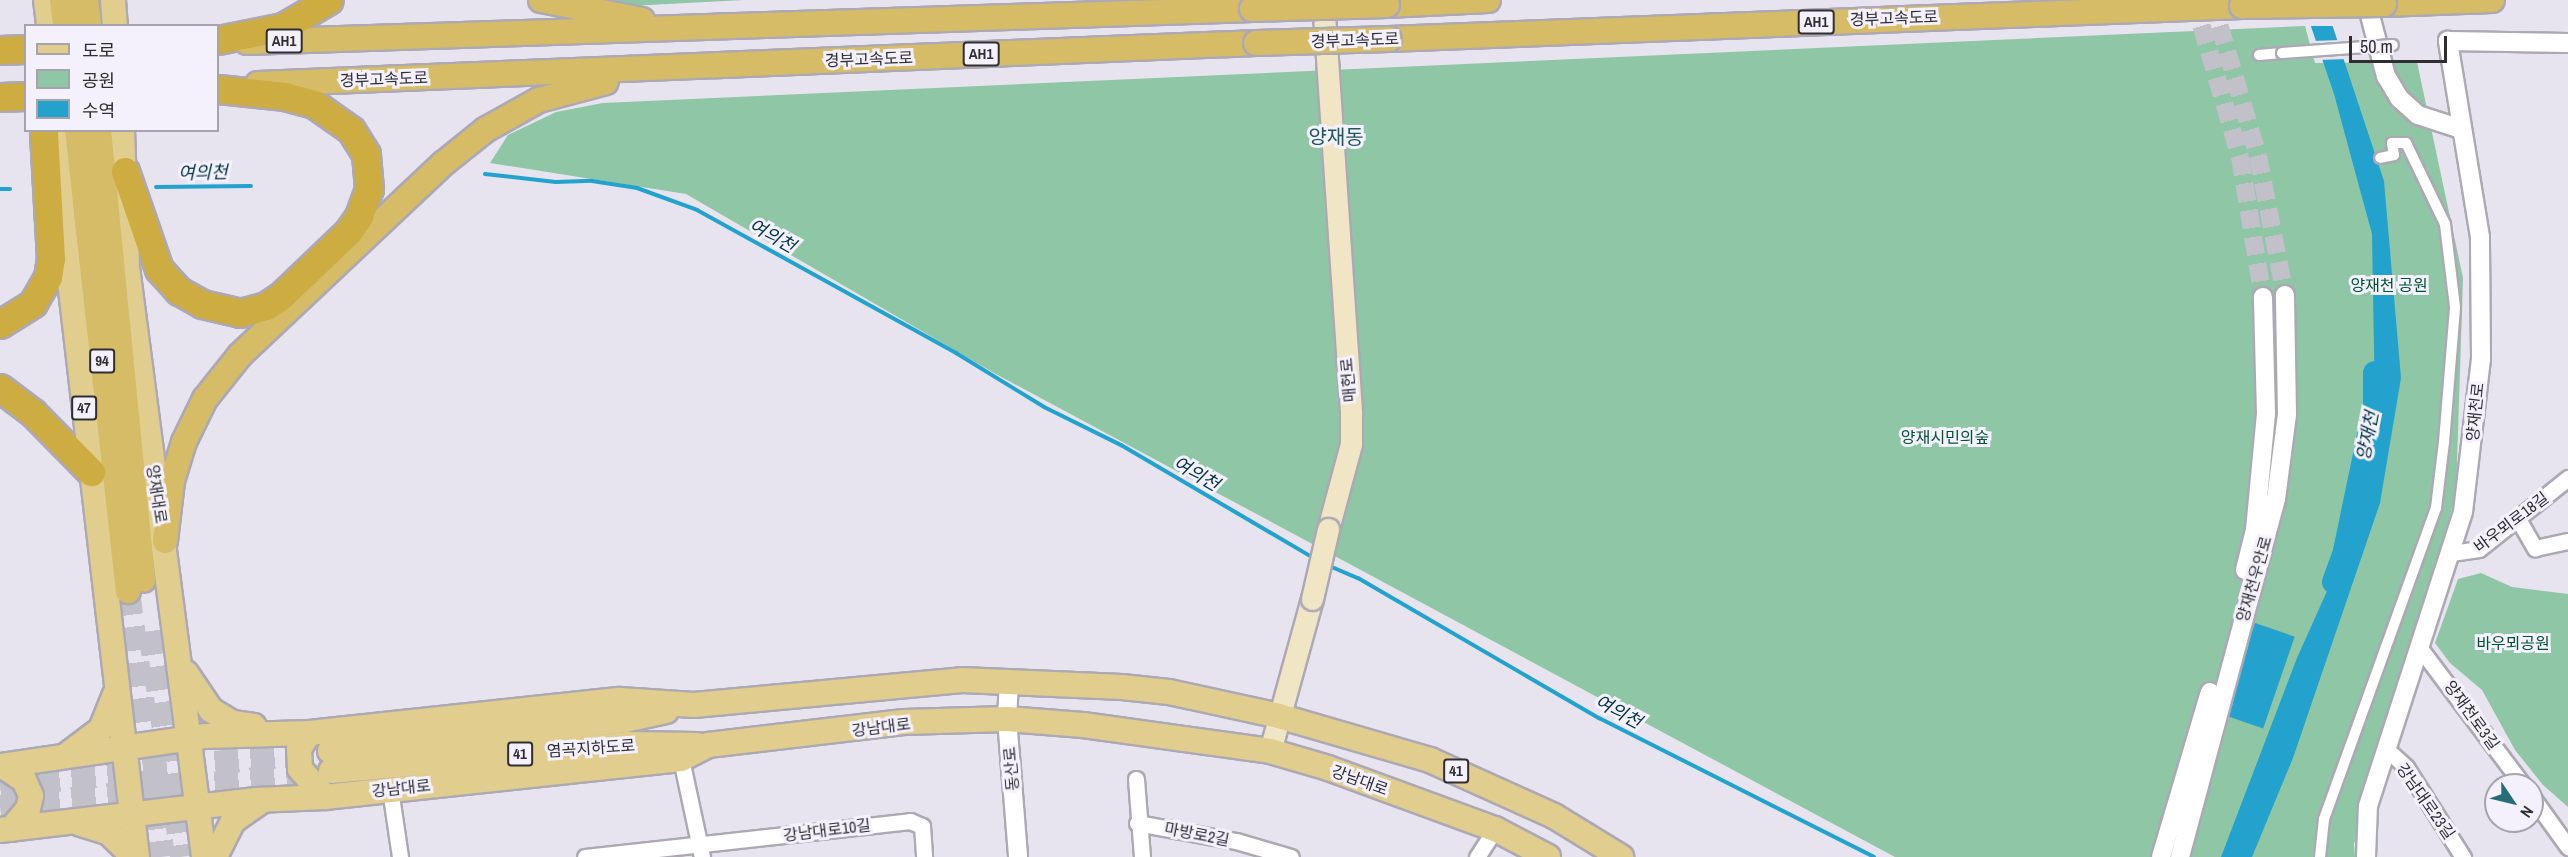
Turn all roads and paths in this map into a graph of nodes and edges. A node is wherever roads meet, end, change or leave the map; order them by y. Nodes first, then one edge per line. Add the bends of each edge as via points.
1 (32, 0) edge
2 (46, 0) edge
3 (62, 0) edge
4 (86, 0) edge
5 (113, 0) edge
6 (329, 0) edge
7 (541, 0) edge
8 (1323, 0) edge
9 (1488, 0) edge
10 (2492, 0) edge
11 (2375, 2) edge
12 (34, 24) edge
13 (49, 24) edge
14 (65, 24) edge
15 (89, 24) edge
16 (115, 24) edge
17 (695, 29) junction
18 (219, 42) edge
19 (219, 42) edge
20 (2568, 43) edge
21 (2393, 45) dead end
22 (2259, 55) dead end
23 (705, 65) junction
24 (219, 88) edge
25 (219, 88) edge
26 (2461, 129) junction
27 (49, 132) edge
28 (49, 132) edge
29 (77, 132) edge
30 (99, 132) edge
31 (122, 132) edge
32 (2380, 158) dead end
33 (125, 171) junction
34 (2285, 295) tunnel mouth
35 (2263, 297) tunnel mouth
36 (0, 324) edge
37 (0, 388) edge
38 (91, 472) junction
39 (2568, 478) edge
40 (2518, 519) junction
41 (165, 541) junction
42 (2568, 542) edge
43 (2451, 553) junction
44 (2242, 604) junction
45 (177, 633) junction
46 (2419, 647) junction
47 (1009, 681) junction
48 (117, 684) junction
49 (694, 705) junction
50 (1279, 716) junction
51 (1007, 719) junction
52 (309, 733) junction
53 (190, 739) junction
54 (708, 745) junction
55 (2385, 748) junction
56 (123, 749) junction
57 (1270, 751) junction
58 (58, 759) junction
59 (681, 759) junction
60 (1, 766) edge
61 (2514, 773) edge
62 (1136, 779) dead end
63 (390, 789) junction
64 (325, 797) junction
65 (264, 800) junction
66 (198, 807) junction
67 (131, 814) junction
68 (2544, 814) edge
69 (63, 823) junction
70 (1137, 823) junction
71 (1495, 829) junction
72 (6, 830) edge
73 (2568, 847) edge
74 (701, 851) edge
75 (136, 857) edge
76 (204, 857) edge
77 (215, 857) edge
78 (400, 857) edge
79 (585, 857) edge
80 (924, 857) edge
81 (1018, 857) edge
82 (1142, 857) edge
83 (1291, 857) edge
84 (1477, 857) edge
85 (1548, 857) edge
86 (1622, 857) edge
87 (2161, 857) edge
88 (2180, 857) edge
89 (2320, 857) edge
90 (2366, 857) edge
91 (2463, 857) edge

1 - 12 main road
2 - 13 main road
3 - 14 highway
4 - 15 highway
5 - 16 main road
6 - 18 highway via 283,27
7 - 17 highway
8 - 50 main road, 매헌로, bridge via 1351,444
9 - 17 highway, 경부고속도로 / AH1, bridge
10 - 11 highway, 경부고속도로 / AH1
11 - 23 highway, 경부고속도로 / AH1, bridge
11 - 26 street via 2386,76 2398,98 2418,114
17 - 19 highway, 경부고속도로 / AH1
20 - 26 street, 양재천로 via 2448,41
21 - 22 street, bridge
23 - 24 highway, 경부고속도로 / AH1
23 - 41 highway via 550,95 503,119 444,163 240,355 213,388 176,462
25 - 33 highway via 285,96 314,105 351,130 366,154 369,189 359,216 339,241 281,296 266,306 240,313 202,304 179,291 159,269
26 - 43 street, 양재천로 via 2480,237 2481,359 2468,484
27 - 38 main road, 47
28 - 36 highway via 48,278 28,308
29 - 30 highway, 양재대로 / 94 via 136,592
31 - 33 main road, 양재대로
32 - 89 street via 2394,155 2392,143 2406,143 2445,224 2455,307 2444,442 2436,508 2324,819
33 - 41 main road, 양재대로 via 127,267
34 - 44 street, 양재천우안로 via 2288,361 2284,454
35 - 44 street, 양재천우안로 via 2266,414 2262,475
37 - 38 highway via 33,413
38 - 48 main road, 47
39 - 40 street, 바우뫼로18길
40 - 42 street via 2535,548
40 - 43 street, 바우뫼로18길 via 2479,549
41 - 45 main road, 양재대로
43 - 46 street, 양재천로
44 - 87 street, 양재천우안로
44 - 88 street, 양재천우안로
45 - 52 main road via 179,657 190,680 205,704 220,717 243,725
45 - 53 main road, 양재대로
46 - 55 street, 양재천로
46 - 61 street, 양재천로3길
47 - 49 main road, 41 via 887,685
47 - 50 main road, 41 via 1169,692
47 - 51 street, 동산로
48 - 56 main road, 47
48 - 58 main road via 101,729 81,747
49 - 52 main road via 620,700
49 - 54 main road, 염곡지하도로 / 41 via 624,720 331,761 627,744
50 - 57 main road, 매헌로
50 - 86 main road, 41 via 1430,760 1554,816
51 - 54 main road, 강남대로 / 41 via 904,722
51 - 57 main road, 강남대로 / 41 via 1083,725
51 - 81 street, 동산로
52 - 53 main road
52 - 64 main road via 299,749 300,770
53 - 56 main road
53 - 66 main road, 양재대로
54 - 59 main road, 강남대로
55 - 90 street, 양재천로 via 2368,806
55 - 91 street, 강남대로23길 via 2412,776
56 - 58 main road
56 - 67 main road, 47
57 - 71 main road, 강남대로 / 41
58 - 60 main road
59 - 63 main road, 강남대로
59 - 74 street
60 - 72 main road via 24,780 31,796 26,813
62 - 70 street
63 - 64 main road, 강남대로
63 - 78 street
64 - 65 main road, 강남대로
65 - 66 main road, 강남대로
65 - 77 main road via 233,821
66 - 67 main road, 강남대로
66 - 76 main road, 양재대로
67 - 69 main road, 강남대로
67 - 75 main road, 47
68 - 73 street
69 - 72 main road, 강남대로
69 - 75 main road via 108,832
70 - 82 street
70 - 83 street, 마방로2길 via 1236,841
71 - 84 street
71 - 85 main road, 강남대로 / 41
74 - 79 street
74 - 80 street, 강남대로10길 via 910,821 922,826

